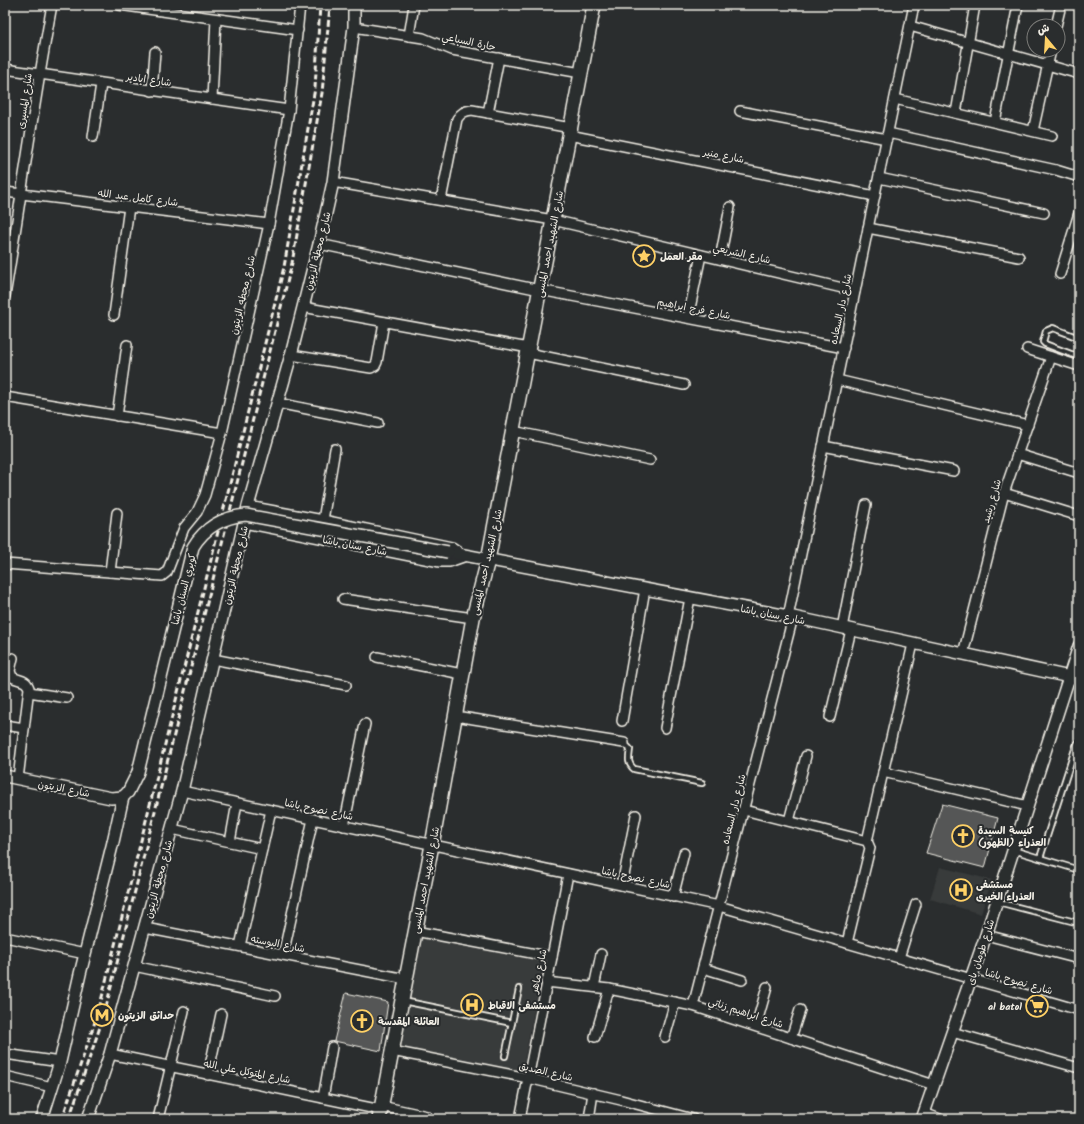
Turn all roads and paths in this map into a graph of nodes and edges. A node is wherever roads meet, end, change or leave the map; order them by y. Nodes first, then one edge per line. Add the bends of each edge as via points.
1 (52, 5) edge
2 (119, 5) edge
3 (300, 5) edge
4 (354, 5) edge
5 (414, 5) edge
6 (594, 5) edge
7 (914, 5) edge
8 (975, 5) edge
9 (1018, 5) edge
10 (1061, 5) edge
11 (1058, 18) edge
12 (216, 19) junction
13 (910, 26) junction
14 (354, 27) junction
15 (298, 30) junction
16 (409, 36) junction
17 (968, 42) junction
18 (155, 52) dead end
19 (1008, 54) junction
20 (499, 58) junction
21 (1049, 58) edge
22 (1048, 65) junction
23 (5, 69) edge
24 (581, 73) junction
25 (1079, 74) edge
26 (39, 75) junction
27 (100, 84) junction
28 (152, 91) junction
29 (895, 98) junction
30 (212, 99) junction
31 (289, 110) junction
32 (740, 111) dead end
33 (488, 113) junction
34 (956, 113) junction
35 (995, 122) junction
36 (1033, 131) junction
37 (570, 132) junction
38 (887, 136) junction
39 (1052, 136) dead end
40 (93, 137) dead end
41 (1079, 177) edge
42 (879, 178) junction
43 (333, 182) junction
44 (5, 192) edge
45 (22, 194) junction
46 (875, 196) junction
47 (441, 200) junction
48 (129, 207) junction
49 (730, 207) dead end
50 (1044, 213) dead end
51 (1079, 213) edge
52 (553, 220) junction
53 (269, 224) junction
54 (868, 228) junction
55 (319, 244) junction
56 (701, 254) junction
57 (1020, 257) dead end
58 (720, 259) junction
59 (7, 266) edge
60 (1060, 274) dead end
61 (540, 290) junction
62 (855, 291) junction
63 (5, 296) edge
64 (303, 307) junction
65 (114, 315) dead end
66 (688, 318) junction
67 (384, 322) junction
68 (1079, 338) edge
69 (126, 345) dead end
70 (844, 348) junction
71 (1027, 349) dead end
72 (528, 351) junction
73 (291, 355) junction
74 (1051, 357) junction
75 (1079, 357) edge
76 (1079, 366) edge
77 (837, 380) junction
78 (684, 385) dead end
79 (5, 397) edge
80 (277, 403) junction
81 (118, 416) junction
82 (378, 423) dead end
83 (1028, 425) junction
84 (513, 431) junction
85 (222, 433) junction
86 (824, 446) junction
87 (335, 449) dead end
88 (1017, 454) junction
89 (650, 460) dead end
90 (954, 471) dead end
91 (1079, 473) edge
92 (1004, 493) junction
93 (866, 505) dead end
94 (248, 506) junction
95 (117, 513) dead end
96 (1079, 516) edge
97 (322, 520) junction
98 (244, 523) junction
99 (448, 552) joint
100 (466, 556) junction
101 (488, 560) junction
102 (5, 564) edge
103 (110, 572) junction
104 (645, 589) junction
105 (690, 598) junction
106 (343, 599) dead end
107 (791, 617) junction
108 (473, 618) junction
109 (846, 629) junction
110 (913, 644) junction
111 (1079, 646) edge
112 (963, 654) junction
113 (377, 657) dead end
114 (13, 658) dead end
115 (213, 660) junction
116 (462, 674) junction
117 (1074, 677) edge
118 (346, 685) dead end
119 (29, 692) junction
120 (67, 698) dead end
121 (455, 716) junction
122 (830, 717) dead end
123 (622, 721) dead end
124 (365, 724) dead end
125 (5, 725) edge
126 (24, 728) junction
127 (665, 728) dead end
128 (1079, 741) edge
129 (624, 743) joint
130 (806, 756) dead end
131 (883, 772) junction
132 (5, 776) edge
133 (18, 779) junction
134 (702, 783) dead end
135 (182, 791) junction
136 (123, 797) junction
137 (237, 803) junction
138 (1028, 806) junction
139 (270, 810) junction
140 (744, 810) junction
141 (636, 815) dead end
142 (313, 819) junction
143 (789, 821) junction
144 (344, 826) junction
145 (172, 829) junction
146 (230, 842) junction
147 (869, 844) junction
148 (432, 845) junction
149 (262, 848) junction
150 (1013, 850) junction
151 (684, 853) dead end
152 (1040, 858) junction
153 (1079, 870) edge
154 (568, 874) junction
155 (622, 886) junction
156 (673, 897) junction
157 (996, 902) junction
158 (916, 904) dead end
159 (719, 906) junction
160 (1079, 923) edge
161 (145, 928) junction
162 (415, 931) junction
163 (986, 935) junction
164 (5, 937) edge
165 (847, 943) junction
166 (240, 946) junction
167 (85, 954) junction
168 (601, 954) dead end
169 (283, 955) junction
170 (552, 957) junction
171 (899, 958) junction
172 (1079, 959) edge
173 (134, 966) junction
174 (703, 968) junction
175 (406, 979) junction
176 (971, 979) junction
177 (742, 980) dead end
178 (546, 982) junction
179 (594, 987) junction
180 (767, 987) dead end
181 (519, 989) dead end
182 (609, 989) junction
183 (276, 996) dead end
184 (402, 1000) junction
185 (675, 1002) junction
186 (693, 1006) junction
187 (800, 1010) dead end
188 (1079, 1010) edge
189 (184, 1011) dead end
190 (221, 1014) dead end
191 (512, 1023) junction
192 (756, 1026) junction
193 (952, 1032) junction
194 (595, 1037) dead end
195 (665, 1037) dead end
196 (791, 1038) junction
197 (332, 1047) dead end
198 (392, 1052) junction
199 (5, 1054) edge
200 (110, 1054) junction
201 (505, 1056) dead end
202 (60, 1062) junction
203 (170, 1067) junction
204 (1079, 1068) edge
205 (208, 1074) junction
206 (5, 1076) edge
207 (528, 1078) junction
208 (934, 1085) junction
209 (52, 1086) junction
210 (593, 1093) junction
211 (323, 1098) junction
212 (380, 1112) edge
213 (427, 1116) dead end
214 (923, 1116) edge
215 (42, 1119) edge
216 (88, 1119) edge
217 (158, 1119) edge
218 (520, 1119) edge
219 (589, 1119) edge
220 (693, 1119) edge
221 (940, 1119) edge

1 - 26 street, شارع المسيرى
2 - 12 street
3 - 15 street, شارع محطه الزيتون
4 - 14 street, شارع محطة الزيتون
5 - 16 street
6 - 24 main road, شارع الشهيد احمد المنسى
7 - 13 street, شارع دار السعاده
8 - 17 street
9 - 19 street
10 - 11 street
12 - 15 street
12 - 30 street
13 - 17 street
13 - 29 street, شارع دار السعاده
14 - 16 street, حارة السباعي
14 - 43 street, شارع محطة الزيتون
15 - 31 street, شارع محطه الزيتون
16 - 20 street, حارة السباعي via 423,38 452,50
17 - 19 street
17 - 34 street
18 - 28 street
19 - 22 street
19 - 35 street
20 - 24 street, حارة السباعي
20 - 33 street
21 - 22 street
22 - 25 street
22 - 36 street
23 - 26 street, شارع ابادير
24 - 37 main road, شارع الشهيد احمد المنسى
26 - 27 street, شارع ابادير
26 - 45 street, شارع المسيرى
27 - 28 street, شارع ابادير
27 - 40 street
28 - 30 street, شارع ابادير
29 - 34 street
29 - 38 street, شارع دار السعاده
30 - 31 street, شارع ابادير
31 - 53 street, شارع محطه الزيتون
32 - 38 street
33 - 37 street, شارع منير
33 - 47 street, شارع منير via 466,110 457,119
34 - 35 street
35 - 36 street
36 - 39 street
37 - 46 street, شارع منير
37 - 52 main road, شارع الشهيد احمد المنسى
38 - 41 street via 1056,170
38 - 42 street, شارع دار السعاده
42 - 46 street, شارع دار السعاده
42 - 50 street
43 - 47 street, شارع الشريعي
43 - 55 street, شارع محطة الزيتون
44 - 45 street, شارع كامل عبد الله
45 - 48 street, شارع كامل عبد الله
45 - 59 street, شارع المسيرى
46 - 54 street, شارع دار السعاده
47 - 52 street, شارع الشريعي
48 - 53 street, شارع كامل عبد الله
48 - 65 street
49 - 58 street
51 - 60 street
52 - 56 street, شارع الشريعي
52 - 61 main road, شارع الشهيد احمد المنسى
53 - 85 street, شارع محطه الزيتون
54 - 57 street
54 - 62 street, شارع دار السعاده
55 - 61 street, شارع فرج ابراهيم
55 - 64 street, شارع محطة الزيتون
56 - 58 street, شارع الشريعي
56 - 66 street
58 - 62 street, شارع الشريعي
59 - 63 street, شارع المسيرى
61 - 66 street, شارع فرج ابراهيم
61 - 72 main road, شارع الشهيد احمد المنسى
62 - 70 street, شارع دار السعاده
64 - 67 street
64 - 73 street, شارع محطة الزيتون
66 - 70 street, شارع فرج ابراهيم
67 - 72 street
67 - 73 street via 377,362 371,368
68 - 75 lane via 1053,328 1046,331 1043,342
69 - 81 street
70 - 77 street, شارع دار السعاده
71 - 74 street
72 - 78 street
72 - 84 main road, شارع الشهيد احمد المنسى
73 - 80 street, شارع محطة الزيتون
74 - 76 street
74 - 83 street, شارع رشيد
77 - 83 street
77 - 86 street, شارع دار السعاده
79 - 81 street
80 - 82 street
80 - 94 street, شارع محطة الزيتون
81 - 85 street
83 - 88 street, شارع رشيد
84 - 89 street
84 - 101 main road, شارع الشهيد احمد المنسى
85 - 103 street, شارع محطه الزيتون via 205,495 198,512 184,528 167,572 162,576
86 - 90 street
86 - 107 street, شارع دار السعاده
87 - 97 street
88 - 91 street
88 - 92 street, شارع رشيد
92 - 96 street
92 - 112 street, شارع رشيد
93 - 109 street
94 - 97 street, شارع سنان باشا
94 - 98 street, شارع محطة الزيتون
95 - 103 street
97 - 100 street, شارع سنان باشا via 452,547
98 - 100 street, شارع سنان باشا via 440,562
98 - 115 street, شارع محطة الزيتون
99 - 100 street, شارع سنان باشا
99 - 136 street, كوبري السنان باشا, bridge via 246,515 228,518 211,526 194,547 138,772
100 - 101 street, شارع سنان باشا
101 - 104 street, شارع سنان باشا
101 - 108 main road, شارع الشهيد احمد المنسى
102 - 103 street
104 - 105 street, شارع سنان باشا
104 - 123 street
105 - 107 street, شارع سنان باشا
105 - 127 street
106 - 108 street
107 - 109 street, شارع سنان باشا
107 - 140 street, شارع دار السعاده
108 - 116 main road, شارع الشهيد احمد المنسى
109 - 110 street, شارع سنان باشا
109 - 122 street
110 - 112 street, شارع سنان باشا
110 - 131 street
111 - 117 street, شارع طومان باى
112 - 117 street, شارع سنان باشا
113 - 116 street
114 - 119 street via 10,671 12,678 24,680 30,688
115 - 118 street
115 - 135 street, شارع محطة الزيتون
116 - 121 main road, شارع الشهيد احمد المنسى
117 - 138 street, شارع طومان باى
119 - 120 street
119 - 126 street
121 - 129 street
121 - 148 main road, شارع الشهيد احمد المنسى
124 - 144 street
125 - 126 street
126 - 133 street
128 - 152 lane
129 - 134 lane via 630,749 628,760 634,769
130 - 143 street
131 - 138 street
131 - 147 street
132 - 133 street, شارع الزيتون
133 - 136 street, شارع الزيتون via 111,798
135 - 137 street, شارع نصوح باشا
135 - 145 street, شارع محطة الزيتون
136 - 167 street
137 - 139 street, شارع نصوح باشا
137 - 146 street
138 - 150 street, شارع طومان باى
139 - 142 street, شارع نصوح باشا
139 - 149 street
140 - 143 street
140 - 159 street, شارع دار السعاده
141 - 155 street
142 - 144 street, شارع نصوح باشا
142 - 169 street
143 - 147 street
144 - 148 street, شارع نصوح باشا
145 - 146 street
145 - 161 street, شارع محطة الزيتون
146 - 149 street
147 - 165 street
148 - 154 street, شارع نصوح باشا
148 - 162 main road, شارع الشهيد احمد المنسى
149 - 166 street
150 - 152 lane
150 - 157 street, شارع طومان باى
151 - 156 street
152 - 153 lane
154 - 155 street, شارع نصوح باشا
154 - 170 street, شارع ماهر
155 - 156 street, شارع نصوح باشا
156 - 159 street, شارع نصوح باشا
157 - 160 lane
157 - 163 street, شارع طومان باى
158 - 171 street
159 - 165 street, شارع نصوح باشا
159 - 174 street, شارع دار السعاده
161 - 166 street, شارع البوسته
161 - 173 street, شارع محطة الزيتون
162 - 170 street
162 - 175 main road, شارع الشهيد احمد المنسى
163 - 172 street
163 - 176 street, شارع طومان باى
164 - 167 street
165 - 171 street, شارع نصوح باشا
166 - 169 street, شارع البوسته
167 - 202 street
168 - 179 street
169 - 175 street, شارع البوسته
170 - 178 street, شارع ماهر
171 - 176 street, شارع نصوح باشا
173 - 183 street
173 - 200 street, شارع محطة الزيتون
174 - 177 street
174 - 186 street, شارع دار السعاده
175 - 184 main road, شارع الشهيد احمد المنسى
176 - 188 street, شارع نصوح باشا
176 - 193 street, شارع طومان باى
178 - 179 street, شارع ابراهيم زناتي
178 - 207 street, شارع ماهر
179 - 182 street, شارع ابراهيم زناتي
180 - 192 street
181 - 191 lane
182 - 185 street, شارع ابراهيم زناتي
182 - 194 street
184 - 191 lane
184 - 198 main road, شارع الشهيد احمد المنسى
185 - 186 street, شارع ابراهيم زناتي
185 - 195 street
186 - 192 street, شارع ابراهيم زناتي
187 - 196 street
189 - 203 street
190 - 205 street
191 - 201 lane
192 - 196 street, شارع ابراهيم زناتي
193 - 204 street
193 - 208 street, شارع طومان باى
196 - 208 street, شارع ابراهيم زناتي
197 - 211 street
198 - 207 street, شارع الصديق
198 - 212 main road, شارع الشهيد احمد المنسى
199 - 202 street
200 - 203 street, شارع المتوكل علي الله
200 - 216 street, شارع محطة الزيتون
202 - 209 street
203 - 205 street, شارع المتوكل علي الله
203 - 217 street
205 - 211 street, شارع المتوكل علي الله
206 - 209 street
207 - 210 street, شارع الصديق
207 - 218 street, شارع ماهر
208 - 214 street, شارع طومان باى
209 - 215 street
210 - 219 street
210 - 220 street, شارع الصديق
211 - 212 street, شارع المتوكل علي الله
212 - 213 street, شارع المتوكل علي الله
214 - 221 street

